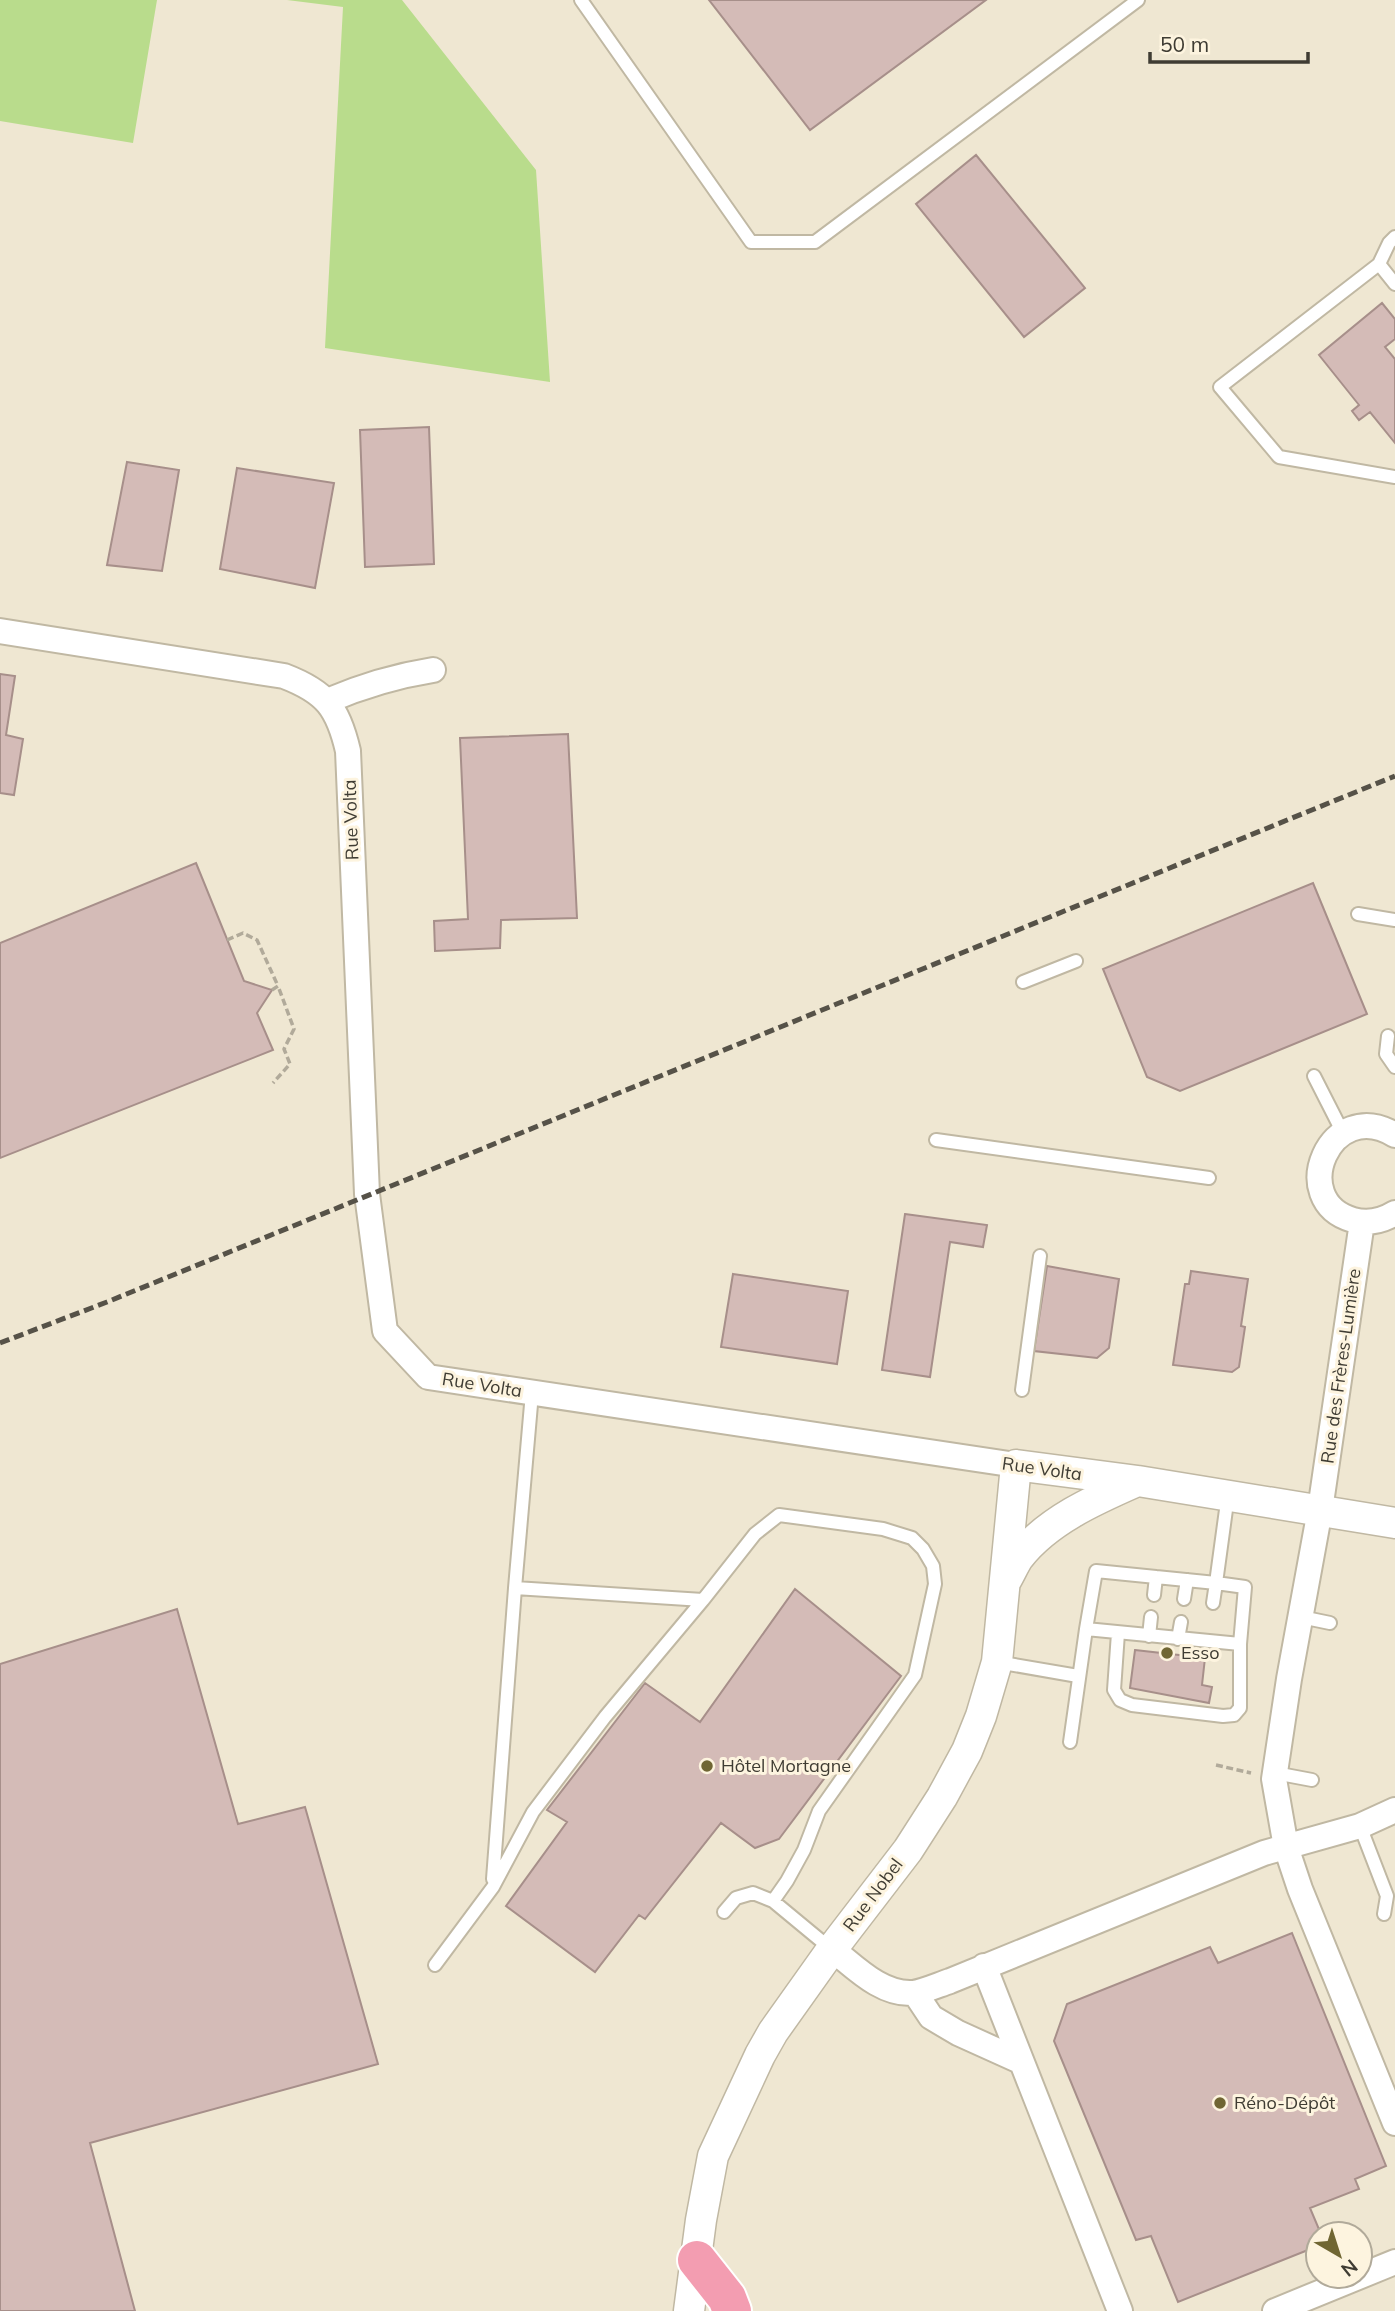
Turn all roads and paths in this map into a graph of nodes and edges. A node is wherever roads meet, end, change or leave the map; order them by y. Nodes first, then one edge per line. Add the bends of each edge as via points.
1 (581, 0) edge
2 (1138, 0) edge
3 (1395, 237) edge
4 (1379, 264) junction
5 (1395, 284) edge
6 (1395, 477) edge
7 (0, 631) edge
8 (433, 670) dead end
9 (327, 701) junction
10 (1358, 914) dead end
11 (1395, 920) edge
12 (227, 940) dead end
13 (1076, 961) dead end
14 (1023, 982) dead end
15 (278, 986) junction
16 (272, 990) dead end
17 (1388, 1037) dead end
18 (1395, 1067) edge
19 (1314, 1076) dead end
20 (273, 1083) dead end
21 (1343, 1133) junction
22 (1395, 1135) edge
23 (936, 1140) dead end
24 (1209, 1178) dead end
25 (1395, 1213) edge
26 (1362, 1222) junction
27 (1040, 1256) dead end
28 (1022, 1390) dead end
29 (532, 1393) junction
30 (1016, 1465) junction
31 (1139, 1481) junction
32 (1228, 1495) junction
33 (1320, 1510) junction
34 (1395, 1523) edge
35 (1156, 1577) junction
36 (1187, 1580) junction
37 (1216, 1583) junction
38 (1004, 1585) junction
39 (515, 1588) junction
40 (1154, 1595) dead end
41 (1184, 1599) dead end
42 (704, 1600) junction
43 (1213, 1603) dead end
44 (1151, 1616) dead end
45 (1301, 1617) junction
46 (1181, 1622) dead end
47 (1331, 1623) dead end
48 (1086, 1629) junction
49 (1118, 1633) junction
50 (1149, 1636) junction
51 (1178, 1639) junction
52 (1240, 1644) junction
53 (997, 1662) junction
54 (1078, 1676) junction
55 (1070, 1742) dead end
56 (1216, 1765) dead end
57 (1275, 1776) junction
58 (1312, 1780) dead end
59 (1395, 1810) edge
60 (1360, 1826) junction
61 (1286, 1847) junction
62 (493, 1886) junction
63 (773, 1902) junction
64 (724, 1912) dead end
65 (1384, 1914) dead end
66 (832, 1950) junction
67 (435, 1965) dead end
68 (984, 1966) junction
69 (915, 1993) junction
70 (1020, 2061) junction
71 (1395, 2123) edge
72 (697, 2260) junction
73 (1395, 2262) edge
74 (689, 2311) edge
75 (732, 2311) edge
76 (1120, 2311) edge
77 (1275, 2311) edge

1 - 2 lane via 751,242 815,242
3 - 4 lane
4 - 5 lane
4 - 6 lane via 1220,387 1279,457
7 - 9 street, Rue Volta via 284,676 307,684
8 - 9 street via 398,675
9 - 29 street, Rue Volta via 342,725 348,751 368,1194 385,1331 428,1377
10 - 11 lane
12 - 15 path via 243,933 257,940
13 - 14 lane
15 - 16 path
15 - 20 path via 294,1029 284,1049 290,1064
17 - 18 lane via 1386,1054
19 - 21 lane
21 - 22 street via 1363,1126
21 - 26 street via 1325,1151 1320,1181 1334,1209
23 - 24 lane
25 - 26 street
26 - 33 street, Rue des Frères-Lumière
27 - 28 lane
29 - 30 street, Rue Volta
29 - 39 lane
30 - 31 street, Rue Volta
30 - 38 street, Rue Nobel
31 - 32 street, Rue Volta
31 - 38 street via 1088,1503 1048,1530 1019,1557
32 - 33 street, Rue Volta
32 - 37 lane
33 - 34 street, Rue Volta
33 - 45 street, Rue des Frères-Lumière
35 - 36 lane
35 - 40 lane
35 - 48 lane via 1096,1571
36 - 37 lane
36 - 41 lane
37 - 43 lane
37 - 52 lane via 1245,1587
38 - 53 street, Rue Nobel
39 - 42 lane
39 - 62 lane
42 - 62 lane via 605,1717 533,1812
42 - 63 lane via 755,1534 779,1515 883,1529 912,1538 933,1566 935,1584 915,1675 819,1811 804,1850
44 - 50 lane
45 - 47 lane
45 - 57 street, Rue des Frères-Lumière
46 - 51 lane
48 - 49 lane
48 - 54 lane
49 - 50 lane
49 - 52 lane via 1114,1690 1120,1700 1223,1716 1234,1715 1240,1708
50 - 51 lane
51 - 52 lane via 1208,1635
53 - 54 lane
53 - 66 street, Rue Nobel via 977,1728 942,1797
54 - 55 lane
56 - 57 path
57 - 58 lane
57 - 61 street, Rue des Frères-Lumière
59 - 60 street
60 - 61 street
60 - 65 lane via 1387,1896
61 - 68 street
61 - 71 street, Rue des Frères-Lumière
62 - 67 lane
63 - 64 lane via 753,1893 736,1898
63 - 66 lane
66 - 69 street via 878,1984 895,1992
66 - 72 street, Rue Nobel via 773,2032 713,2156
68 - 69 street
68 - 70 street
69 - 70 street via 931,2017
70 - 76 street
72 - 74 street, Rue Nobel
72 - 75 highway
73 - 77 street

